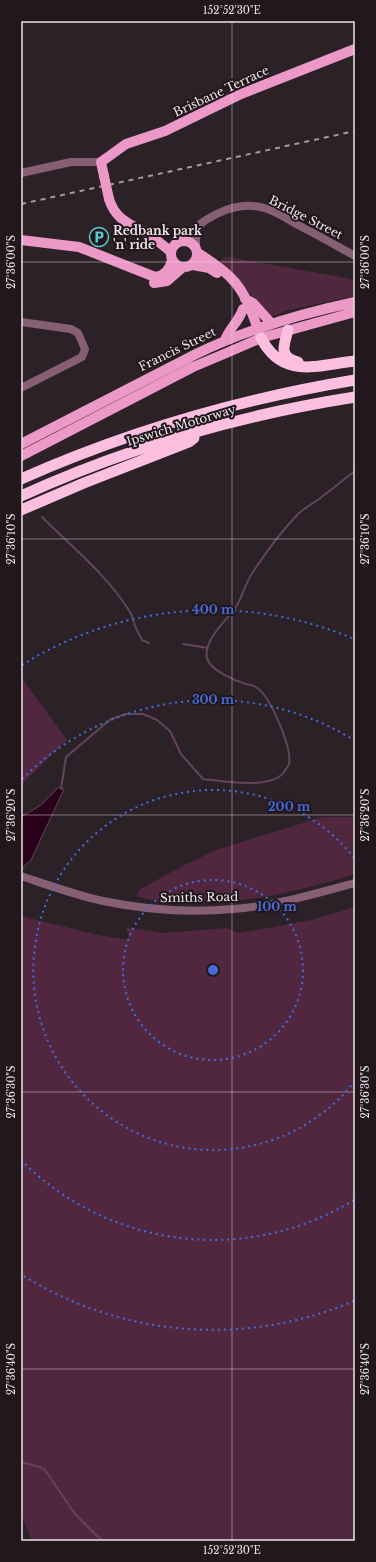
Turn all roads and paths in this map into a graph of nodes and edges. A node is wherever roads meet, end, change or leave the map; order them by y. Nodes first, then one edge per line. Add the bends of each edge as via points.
1 (355, 48) edge
2 (101, 162) junction
3 (21, 173) edge
4 (201, 225) junction
5 (150, 236) junction
6 (21, 240) edge
7 (180, 242) junction
8 (197, 250) junction
9 (172, 256) junction
10 (355, 256) edge
11 (123, 265) junction
12 (193, 265) junction
13 (182, 268) junction
14 (355, 302) edge
15 (244, 304) junction
16 (355, 312) edge
17 (21, 322) edge
18 (271, 323) junction
19 (288, 330) junction
20 (257, 332) junction
21 (225, 340) junction
22 (355, 361) edge
23 (331, 363) junction
24 (355, 380) edge
25 (21, 388) edge
26 (355, 397) edge
27 (202, 431) junction
28 (21, 444) edge
29 (21, 456) edge
30 (21, 479) edge
31 (21, 496) edge
32 (21, 510) edge
33 (22, 874) edge
34 (355, 883) edge

1 - 2 main road, Brisbane Terrace via 241,94 165,131 126,144
2 - 3 street via 71,162
2 - 5 main road, bridge via 113,208 119,217
4 - 7 street, Bridge Street via 194,228
4 - 8 street via 196,234
4 - 10 street, Bridge Street via 212,216 228,209 260,206 272,210
5 - 7 main road
5 - 9 main road
6 - 11 main road via 79,247
7 - 8 main road via 190,242
7 - 9 main road via 174,245
8 - 12 main road
8 - 15 main road via 238,286
9 - 11 main road via 169,269 158,277
9 - 13 main road
11 - 13 main road via 147,281 157,283 167,281
12 - 13 main road
12 - 15 main road via 211,269 222,277
14 - 18 main road, Francis Street
15 - 18 main road via 253,303
15 - 20 main road
15 - 21 main road via 237,322 229,330
16 - 19 main road, Francis Street
17 - 25 street via 71,329 78,332 85,349 82,357
18 - 20 main road, Francis Street
19 - 20 main road, Francis Street
19 - 23 highway via 283,346 288,357 301,363
20 - 21 main road, Francis Street
20 - 23 highway via 271,354 288,365 306,368
20 - 29 main road, Francis Street via 193,368
21 - 28 main road, Francis Street
22 - 23 highway
24 - 30 highway, Ipswich Motorway via 246,402 176,422 98,448
26 - 27 highway, Ipswich Motorway via 282,411
27 - 31 highway, Ipswich Motorway via 92,467
27 - 32 highway via 189,442
33 - 34 street, Smiths Road via 102,901 162,910 198,911 264,905

